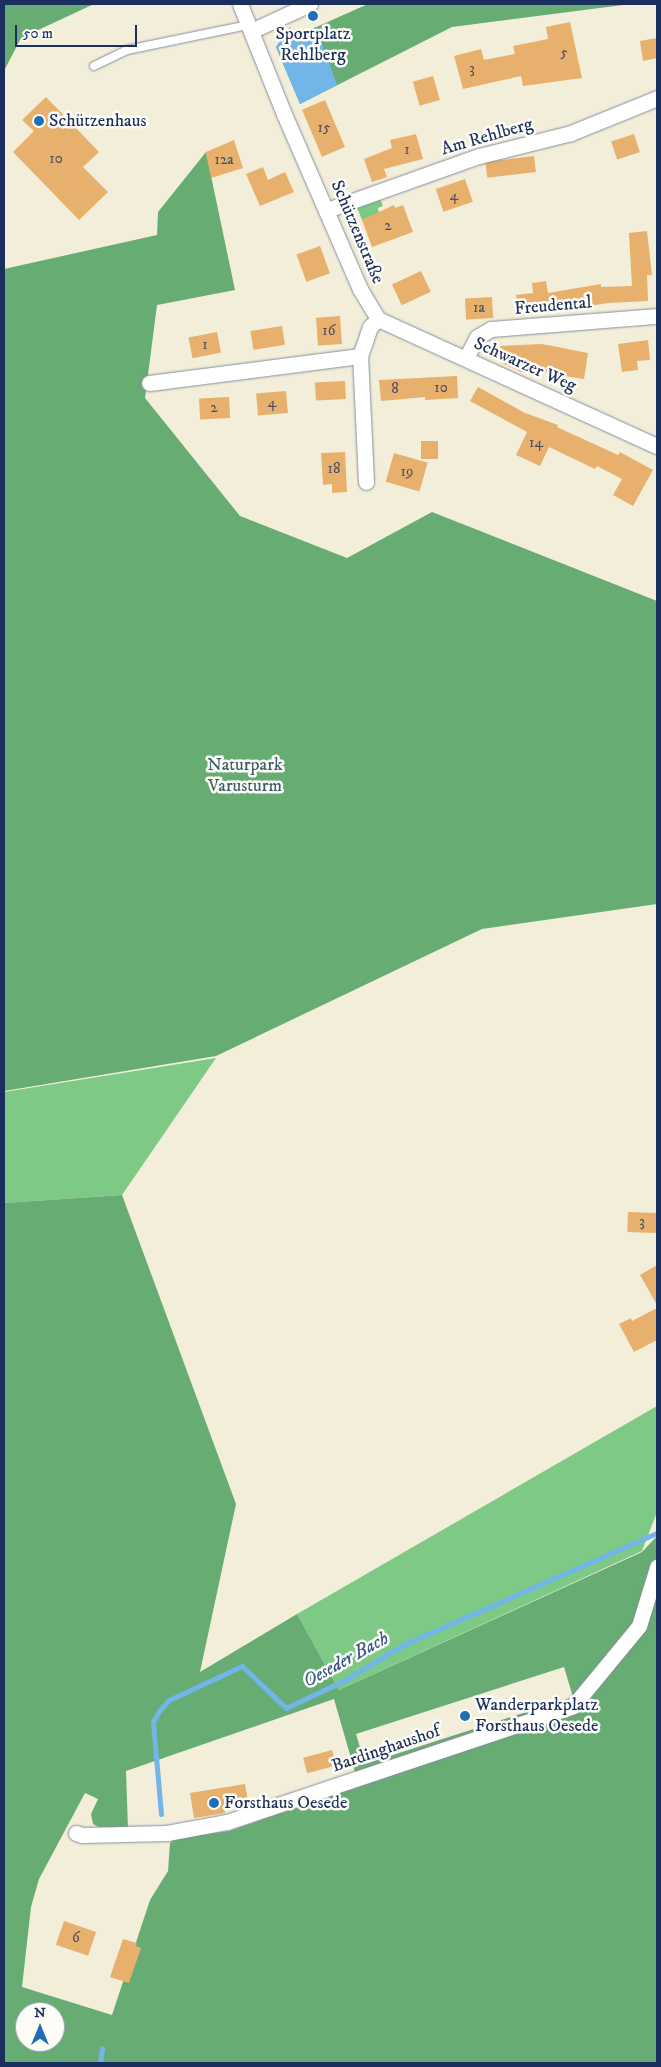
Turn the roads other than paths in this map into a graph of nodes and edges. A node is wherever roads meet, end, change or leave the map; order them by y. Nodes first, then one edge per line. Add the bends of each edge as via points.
1 (240, 4) edge
2 (310, 4) edge
3 (250, 28) junction
4 (94, 66) dead end
5 (657, 98) edge
6 (327, 210) junction
7 (657, 316) edge
8 (378, 319) junction
9 (360, 356) junction
10 (466, 358) junction
11 (149, 383) dead end
12 (657, 446) edge
13 (366, 482) dead end
14 (657, 1567) edge
15 (76, 1833) dead end

1 - 3 street, Schützenstraße
2 - 3 street
3 - 4 lane via 127,50
3 - 6 street, Schützenstraße
5 - 6 street, Am Rehlberg via 571,132 479,156
6 - 8 street, Schützenstraße via 360,289
7 - 10 street, Freudental via 491,329 477,337
8 - 9 street via 370,328
8 - 10 street, Schwarzer Weg
9 - 11 street
9 - 13 street
10 - 12 street, Schwarzer Weg
14 - 15 street, Bardinghaushof via 639,1626 572,1706 227,1822 168,1833

